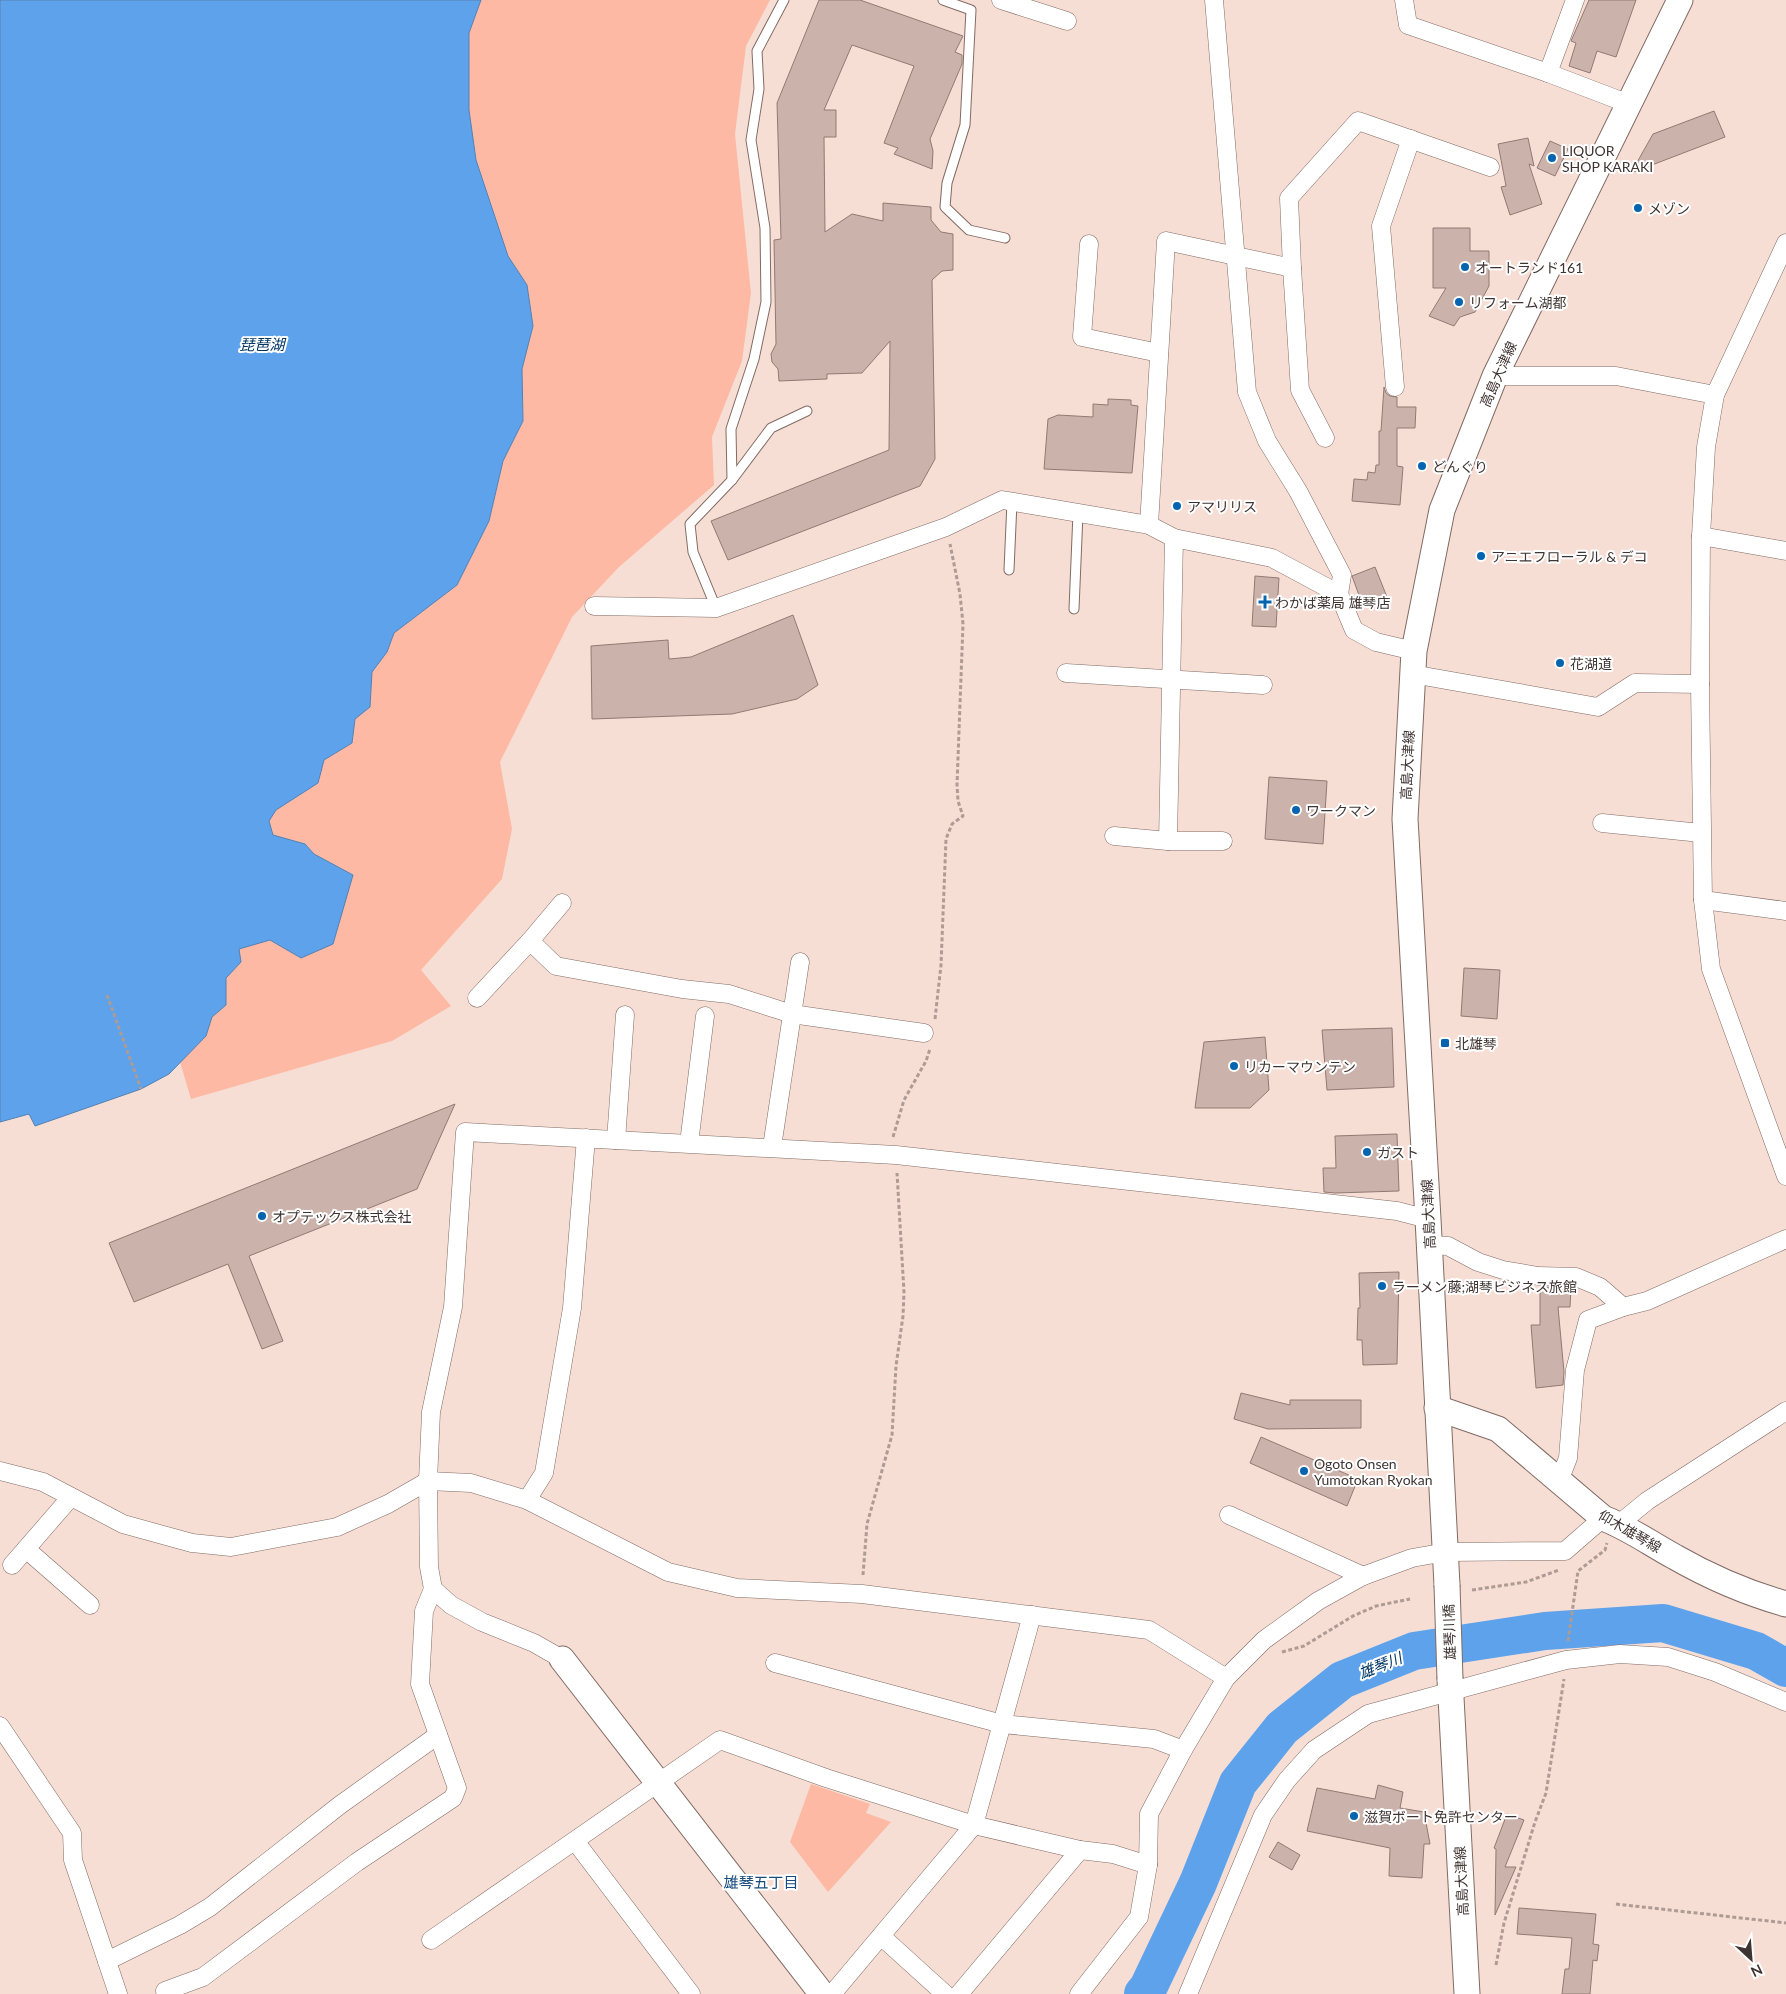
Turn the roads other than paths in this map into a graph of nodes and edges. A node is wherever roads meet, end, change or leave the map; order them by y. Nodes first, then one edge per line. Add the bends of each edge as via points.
1 (784, 0) edge
2 (943, 0) edge
3 (1001, 0) edge
4 (1214, 0) edge
5 (1404, 0) edge
6 (1575, 0) edge
7 (1680, 0) edge
8 (1067, 21) dead end
9 (1548, 73) junction
10 (1630, 104) junction
11 (1410, 139) junction
12 (1490, 166) dead end
13 (1005, 238) dead end
14 (1786, 243) edge
15 (1089, 244) dead end
16 (1236, 256) junction
17 (1292, 268) junction
18 (1159, 353) junction
19 (1495, 376) junction
20 (1395, 387) dead end
21 (1716, 395) junction
22 (807, 411) dead end
23 (1325, 438) dead end
24 (732, 480) junction
25 (1012, 502) junction
26 (1078, 513) junction
27 (1149, 525) junction
28 (1701, 536) junction
29 (1174, 538) junction
30 (1786, 551) edge
31 (1009, 570) dead end
32 (1340, 594) junction
33 (594, 606) dead end
34 (716, 608) junction
35 (1074, 609) dead end
36 (1413, 662) junction
37 (1066, 673) dead end
38 (1173, 680) junction
39 (1700, 684) junction
40 (1263, 685) dead end
41 (1602, 823) dead end
42 (1702, 833) junction
43 (1114, 836) dead end
44 (1168, 841) junction
45 (1224, 841) dead end
46 (1703, 900) junction
47 (562, 903) dead end
48 (1786, 911) edge
49 (530, 941) junction
50 (800, 962) dead end
51 (477, 998) dead end
52 (792, 1014) junction
53 (625, 1015) dead end
54 (705, 1016) dead end
55 (930, 1033) road end
56 (586, 1138) junction
57 (616, 1140) junction
58 (690, 1143) junction
59 (772, 1147) junction
60 (1786, 1176) edge
61 (1428, 1219) junction
62 (1786, 1239) edge
63 (1429, 1245) junction
64 (1623, 1307) junction
65 (1437, 1408) junction
66 (1786, 1411) edge
67 (0, 1471) edge
68 (428, 1481) junction
69 (1559, 1481) junction
70 (71, 1497) junction
71 (527, 1500) junction
72 (1229, 1515) dead end
73 (1610, 1527) junction
74 (26, 1549) junction
75 (1446, 1552) junction
76 (12, 1565) dead end
77 (1363, 1576) junction
78 (1447, 1585) joint
79 (433, 1589) junction
80 (1786, 1604) edge
81 (90, 1605) dead end
82 (1032, 1615) junction
83 (562, 1659) joint
84 (774, 1663) dead end
85 (1226, 1678) junction
86 (1450, 1685) junction
87 (1786, 1702) edge
88 (1002, 1724) junction
89 (0, 1726) edge
90 (438, 1735) junction
91 (1183, 1750) junction
92 (658, 1783) junction
93 (974, 1825) junction
94 (575, 1841) junction
95 (1080, 1850) junction
96 (1148, 1865) junction
97 (881, 1936) junction
98 (431, 1940) dead end
99 (107, 1961) junction
100 (165, 1991) dead end
101 (118, 1994) edge
102 (691, 1994) edge
103 (822, 1994) edge
104 (832, 1994) edge
105 (945, 1994) edge
106 (959, 1994) edge
107 (1079, 1994) edge
108 (1188, 1994) edge
109 (1467, 1994) edge

1 - 24 lane via 757,51 759,89 750,140 765,228 766,302 754,359 730,429
2 - 13 lane via 971,10 965,125 947,183 945,207 969,230
3 - 8 street
4 - 16 street
5 - 9 street via 1408,25
6 - 9 street
7 - 10 main road, 高島大津線
9 - 10 street
10 - 19 main road, 高島大津線
11 - 12 street
11 - 17 street via 1358,121 1289,198
11 - 20 street via 1381,226
14 - 21 street
15 - 18 street via 1082,337
16 - 17 street
16 - 18 street via 1166,241
16 - 32 street via 1247,392 1267,441 1342,574
17 - 23 street via 1300,390
18 - 27 street
19 - 21 street via 1616,376
19 - 36 main road, 高島大津線 via 1442,510
21 - 28 street via 1706,447
22 - 24 lane via 771,428
24 - 34 lane via 690,524 693,552
25 - 26 street
25 - 31 lane
25 - 34 street via 1002,500 946,526
26 - 27 street
26 - 35 lane
27 - 29 street
28 - 30 street
28 - 39 street
29 - 32 street via 1272,558
29 - 38 street
32 - 36 street via 1354,630
33 - 34 street
36 - 39 street via 1598,707 1635,683
36 - 61 main road, 高島大津線 via 1404,819
37 - 38 street
38 - 40 street
38 - 44 street
39 - 42 street
41 - 42 street
42 - 46 street
43 - 44 street
44 - 45 street
46 - 48 street
46 - 60 street via 1711,969
47 - 49 street
49 - 51 street
49 - 52 street via 556,966 682,989 729,994
50 - 52 street
52 - 55 street
52 - 59 street
53 - 57 street
54 - 58 street
56 - 57 street
56 - 68 street via 465,1132 453,1306 432,1412
56 - 71 street via 572,1308 544,1474
57 - 58 street
58 - 59 street
59 - 61 street via 896,1155 1398,1210
61 - 63 main road, 高島大津線
62 - 64 street via 1647,1301
63 - 64 street via 1448,1246 1478,1262 1503,1270 1538,1276 1576,1277 1600,1287
63 - 65 main road, 高島大津線
64 - 69 street via 1588,1320 1575,1370 1568,1458
65 - 69 main road, 仰木雄琴線 via 1498,1429
65 - 75 main road, 高島大津線
66 - 73 street
67 - 70 street via 43,1482
68 - 70 street via 337,1527 231,1547 192,1543 122,1524
68 - 71 street via 471,1483
68 - 79 street via 429,1567
69 - 73 main road, 仰木雄琴線
70 - 74 street
71 - 82 street via 668,1572 737,1588 862,1594
72 - 77 street
73 - 75 street via 1565,1551
73 - 80 main road, 仰木雄琴線 via 1727,1584
74 - 76 street
74 - 81 street
75 - 77 street via 1412,1558
75 - 78 main road, 高島大津線
77 - 85 street via 1318,1601 1264,1640
78 - 86 main road, 雄琴川橋, bridge
79 - 83 street via 451,1605 482,1622 534,1643
79 - 90 street via 424,1611 420,1684
82 - 85 street via 1149,1630
82 - 88 street
83 - 92 main road
84 - 88 street
85 - 91 street
86 - 87 street via 1567,1656 1620,1654 1668,1657 1715,1672
86 - 108 street via 1368,1714 1314,1750 1287,1780 1263,1815
86 - 109 main road, 高島大津線
88 - 91 street via 1154,1739
88 - 93 street
89 - 99 street via 72,1833 72,1860
90 - 99 street via 340,1805 210,1907 180,1926
90 - 100 street via 457,1788 453,1798 357,1862 203,1977
91 - 96 street via 1149,1814
92 - 93 street via 720,1740
92 - 94 street
92 - 103 main road
93 - 95 street
93 - 97 street
94 - 98 street
94 - 102 street
95 - 96 street via 1113,1854
95 - 106 street
96 - 107 street via 1139,1917
97 - 104 street
97 - 105 street
99 - 101 street

